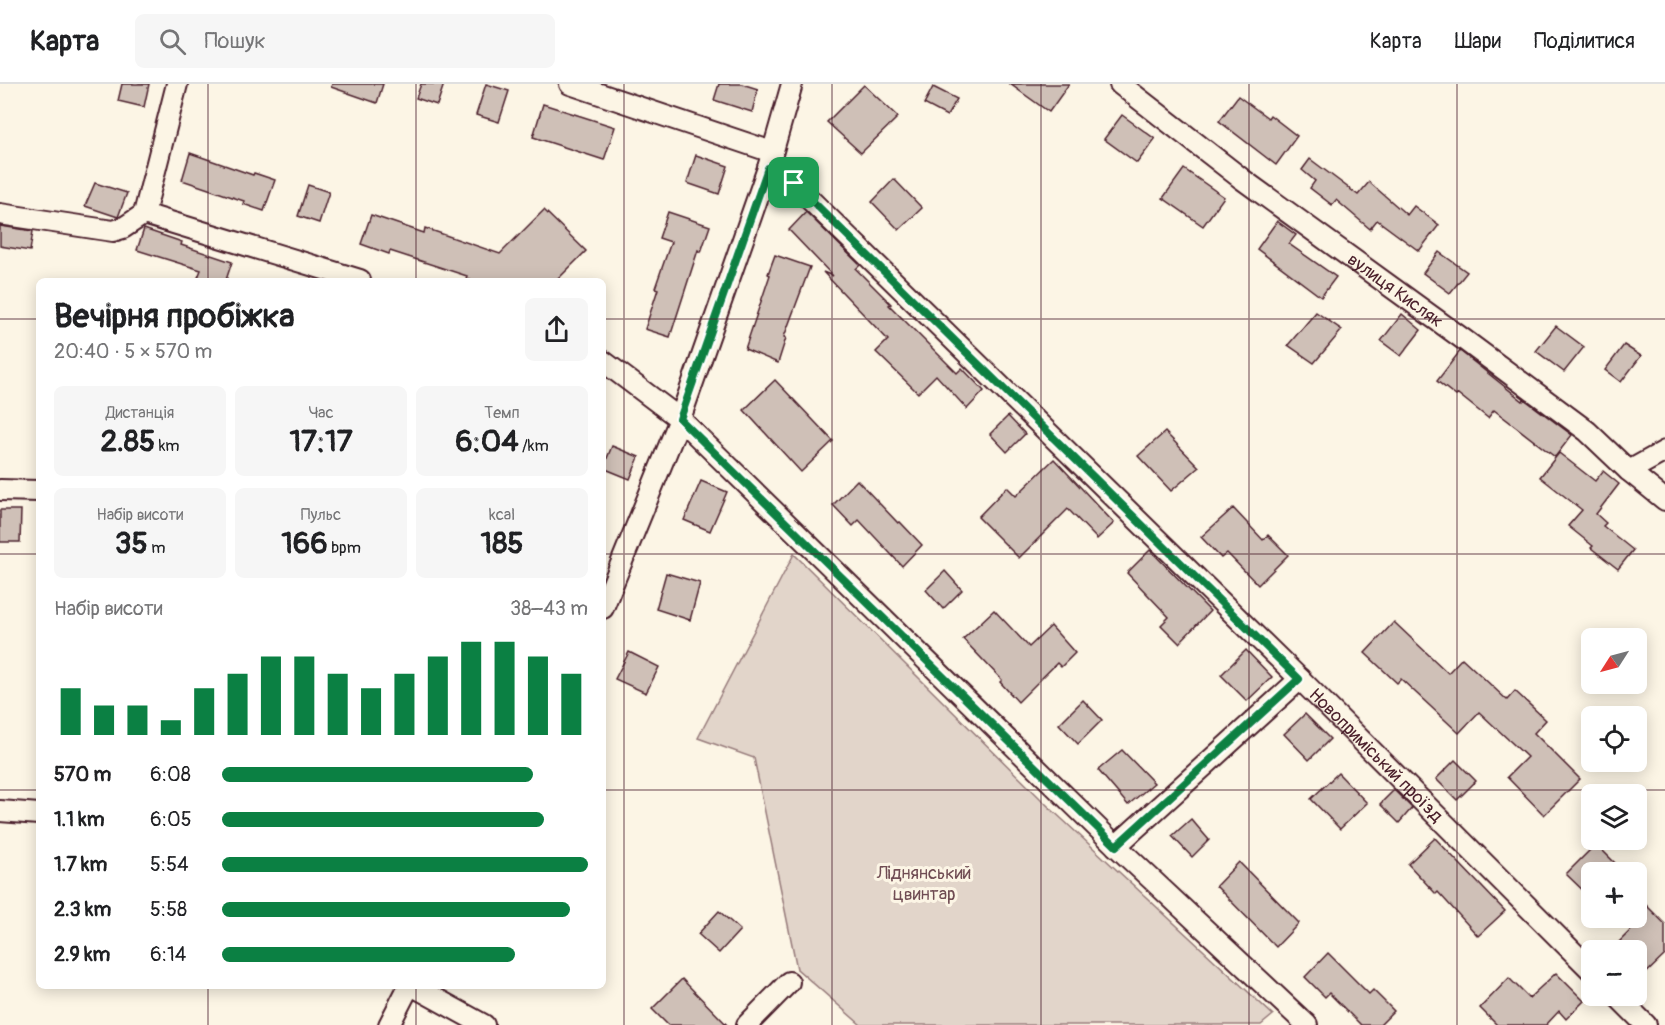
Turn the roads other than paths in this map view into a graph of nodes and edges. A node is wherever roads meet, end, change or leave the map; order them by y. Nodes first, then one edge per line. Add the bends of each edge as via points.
1 (177, 84) edge
2 (570, 84) edge
3 (792, 84) edge
4 (1120, 84) edge
5 (770, 160) junction
6 (0, 214) edge
7 (144, 214) junction
8 (353, 278) edge
9 (606, 363) edge
10 (680, 419) junction
11 (1665, 451) edge
12 (1629, 471) junction
13 (0, 490) edge
14 (36, 491) edge
15 (1665, 500) edge
16 (606, 601) edge
17 (1299, 679) junction
18 (0, 811) edge
19 (36, 814) edge
20 (1116, 846) junction
21 (1581, 960) edge
22 (789, 982) dead end
23 (409, 989) edge
24 (417, 989) edge
25 (1627, 1006) edge
26 (1296, 1022) edge
27 (389, 1025) edge
28 (484, 1025) edge
29 (747, 1025) edge
30 (1646, 1025) edge

1 - 7 street
2 - 5 street, Новоприміський проїзд
3 - 5 street
4 - 12 street, вулиця Кисляк via 1242,179 1587,430
5 - 10 street
5 - 17 street, Новоприміський проїзд
6 - 7 street via 113,231
7 - 8 street
9 - 10 street
10 - 16 street
10 - 20 street
11 - 12 street
12 - 15 street, вулиця Кисляк
13 - 14 street
17 - 20 street
17 - 21 street, Новоприміський проїзд
18 - 19 street
20 - 26 street
22 - 29 street
23 - 27 street
24 - 28 street
25 - 30 street

